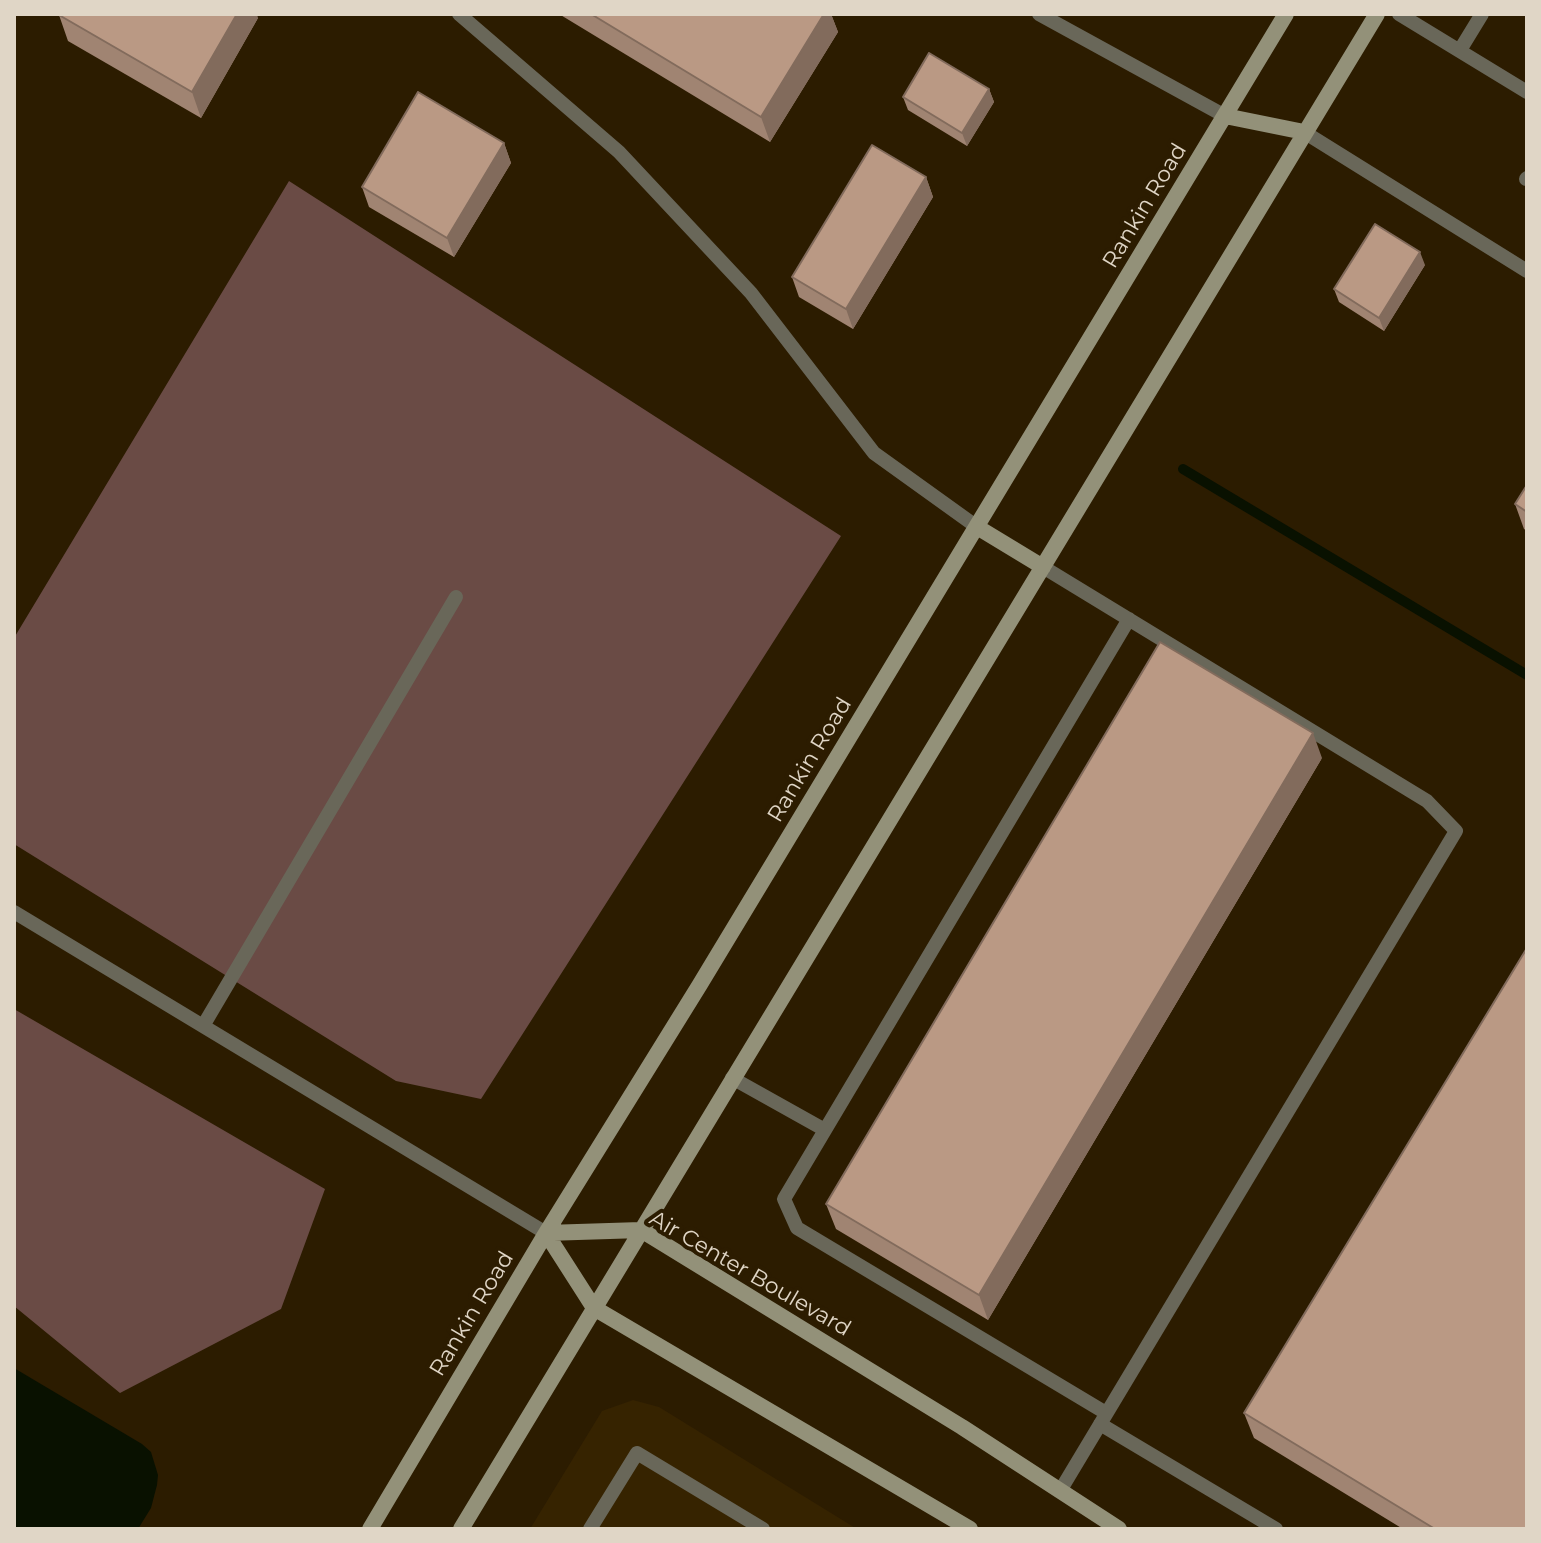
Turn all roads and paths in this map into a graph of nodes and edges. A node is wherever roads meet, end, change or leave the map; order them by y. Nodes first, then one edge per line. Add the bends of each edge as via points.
1 (459, 14) edge
2 (1039, 14) edge
3 (1286, 14) edge
4 (1377, 14) edge
5 (1399, 14) edge
6 (1482, 14) edge
7 (1460, 50) junction
8 (1527, 92) edge
9 (1225, 116) junction
10 (1304, 132) junction
11 (1527, 271) edge
12 (977, 527) junction
13 (1043, 567) junction
14 (456, 597) dead end
15 (1129, 619) junction
16 (14, 912) edge
17 (203, 1026) junction
18 (732, 1078) junction
19 (825, 1130) junction
20 (641, 1230) junction
21 (546, 1233) junction
22 (594, 1308) junction
23 (1103, 1419) junction
24 (1060, 1491) junction
25 (370, 1529) edge
26 (461, 1529) edge
27 (590, 1529) edge
28 (763, 1529) edge
29 (970, 1529) edge
30 (1119, 1529) edge
31 (1276, 1529) edge

1 - 12 lane via 619,152 751,293 874,453
2 - 9 lane
3 - 9 main road, Rankin Road
4 - 10 main road
5 - 7 lane
6 - 7 lane
7 - 8 lane
9 - 10 main road
9 - 12 main road, Rankin Road
10 - 11 lane
10 - 13 main road
12 - 13 main road
12 - 21 main road, Rankin Road
13 - 15 lane
13 - 18 main road
14 - 17 lane
15 - 19 lane
15 - 23 lane via 1427,801 1456,831
16 - 17 lane
17 - 21 lane
18 - 19 lane
18 - 20 main road
19 - 23 lane via 784,1199 797,1228
20 - 21 main road, Air Center Boulevard
20 - 22 main road
20 - 24 main road, Air Center Boulevard
21 - 22 main road
21 - 25 main road, Rankin Road
22 - 26 main road
22 - 29 main road
23 - 24 lane
23 - 31 lane
24 - 30 main road, Air Center Boulevard
27 - 28 lane via 637,1453

